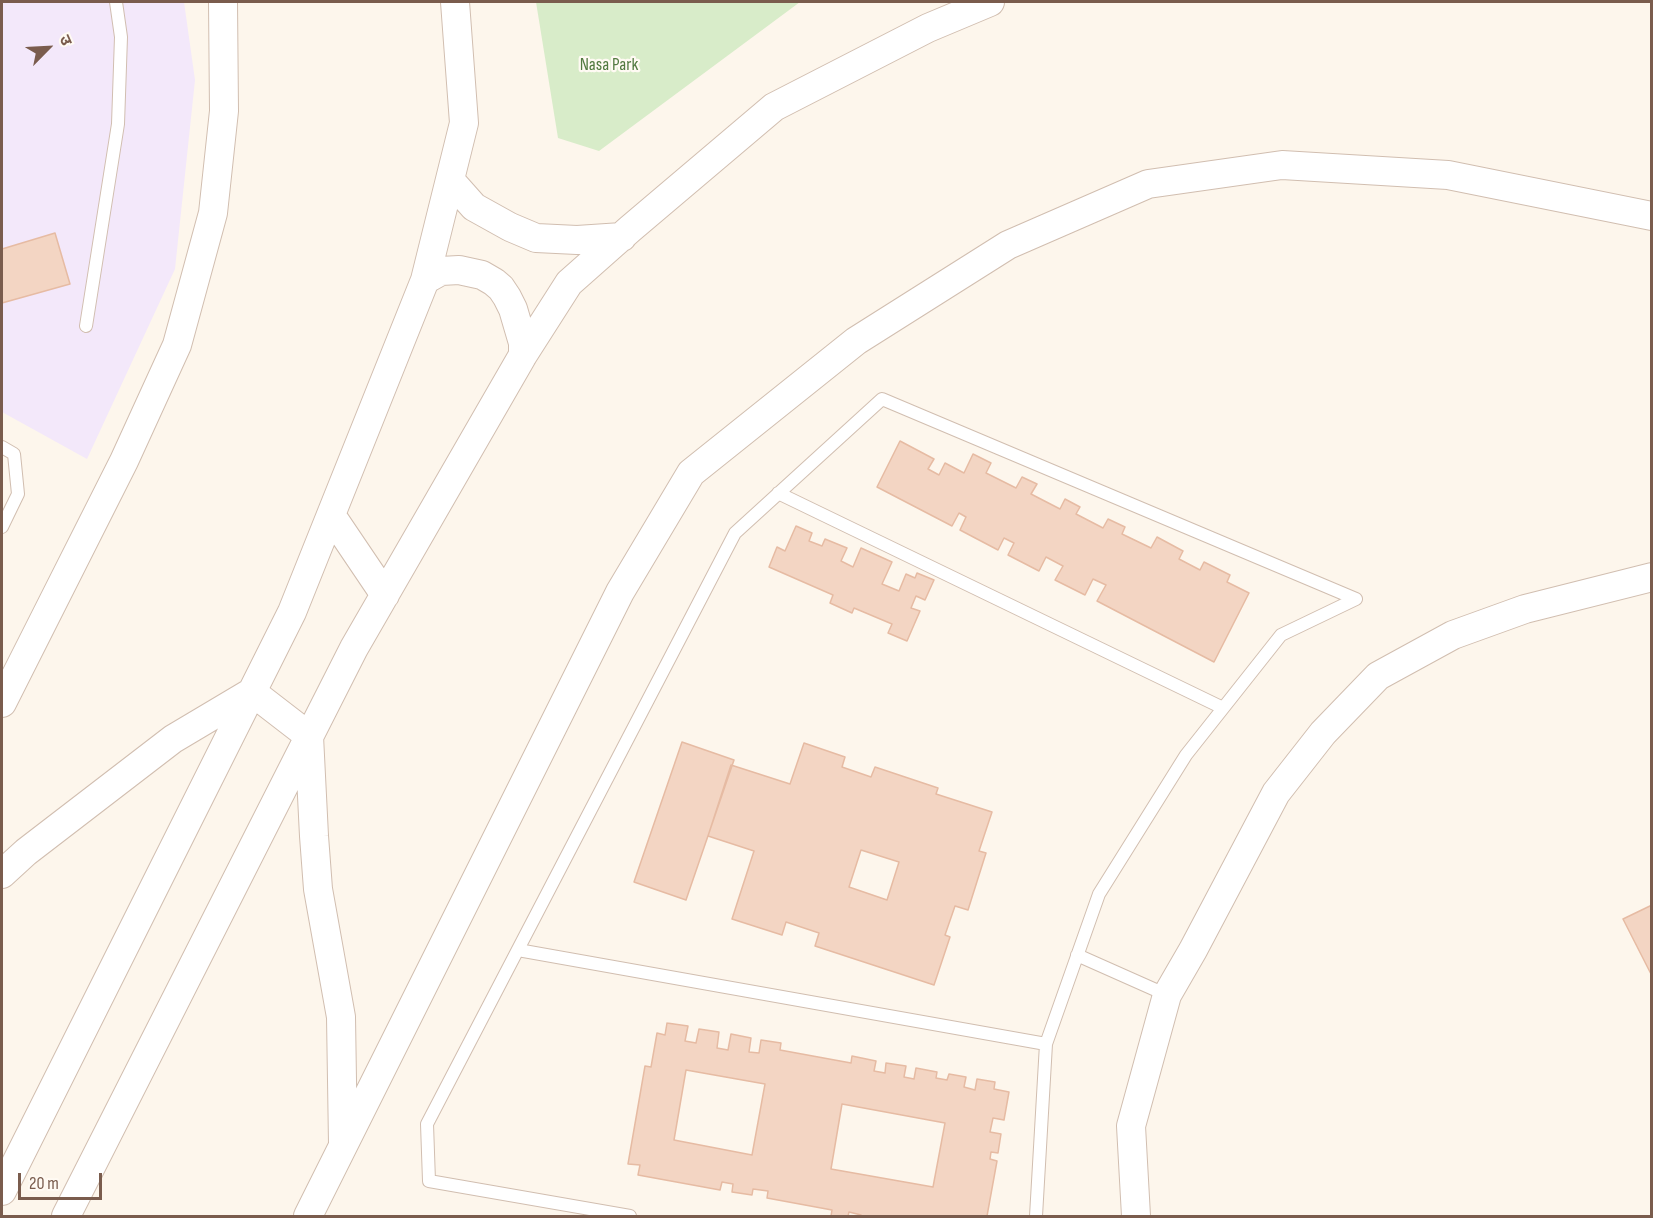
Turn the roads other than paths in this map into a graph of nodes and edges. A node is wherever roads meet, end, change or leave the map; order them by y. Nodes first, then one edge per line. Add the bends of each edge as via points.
1 (116, 2) edge
2 (224, 2) edge
3 (455, 2) edge
4 (990, 2) edge
5 (450, 180) junction
6 (1652, 216) edge
7 (622, 237) junction
8 (425, 280) junction
9 (86, 326) dead end
10 (523, 355) junction
11 (2, 447) edge
12 (778, 493) junction
13 (331, 515) junction
14 (2, 527) edge
15 (1652, 577) edge
16 (384, 595) junction
17 (252, 692) junction
18 (2, 703) edge
19 (1223, 708) junction
20 (309, 736) junction
21 (2, 874) edge
22 (518, 950) junction
23 (1077, 955) junction
24 (1167, 995) junction
25 (1046, 1044) junction
26 (343, 1148) junction
27 (2, 1191) edge
28 (66, 1216) edge
29 (308, 1216) edge
30 (630, 1216) edge
31 (1036, 1216) edge
32 (1136, 1216) edge

1 - 9 lane via 121,37 118,124
2 - 18 street via 224,111 213,213 177,345 124,461
3 - 5 street via 464,123
4 - 7 street via 928,28 774,107
5 - 7 street via 474,207 536,238
5 - 8 street
6 - 26 street via 1448,175 1282,165 1148,184 1008,245 856,341 691,472 620,592
7 - 10 street via 569,283
8 - 10 street via 441,271 459,270 494,282 513,309
8 - 13 street
10 - 16 street
11 - 14 lane via 14,454 18,494
12 - 19 lane
12 - 19 lane via 882,399 1356,598 1281,635
12 - 22 lane via 735,533
13 - 16 street
13 - 17 street via 292,612
15 - 24 street via 1525,609 1453,635 1378,676 1323,734 1276,793
16 - 20 street
17 - 20 street
17 - 21 street via 174,739
17 - 27 street
19 - 23 lane via 1186,755 1099,894
20 - 26 street via 318,889 341,1017
20 - 28 street
22 - 25 lane
22 - 30 lane via 427,1124 429,1181
23 - 24 lane
23 - 25 lane
24 - 32 street via 1131,1126
25 - 31 lane
26 - 29 street

